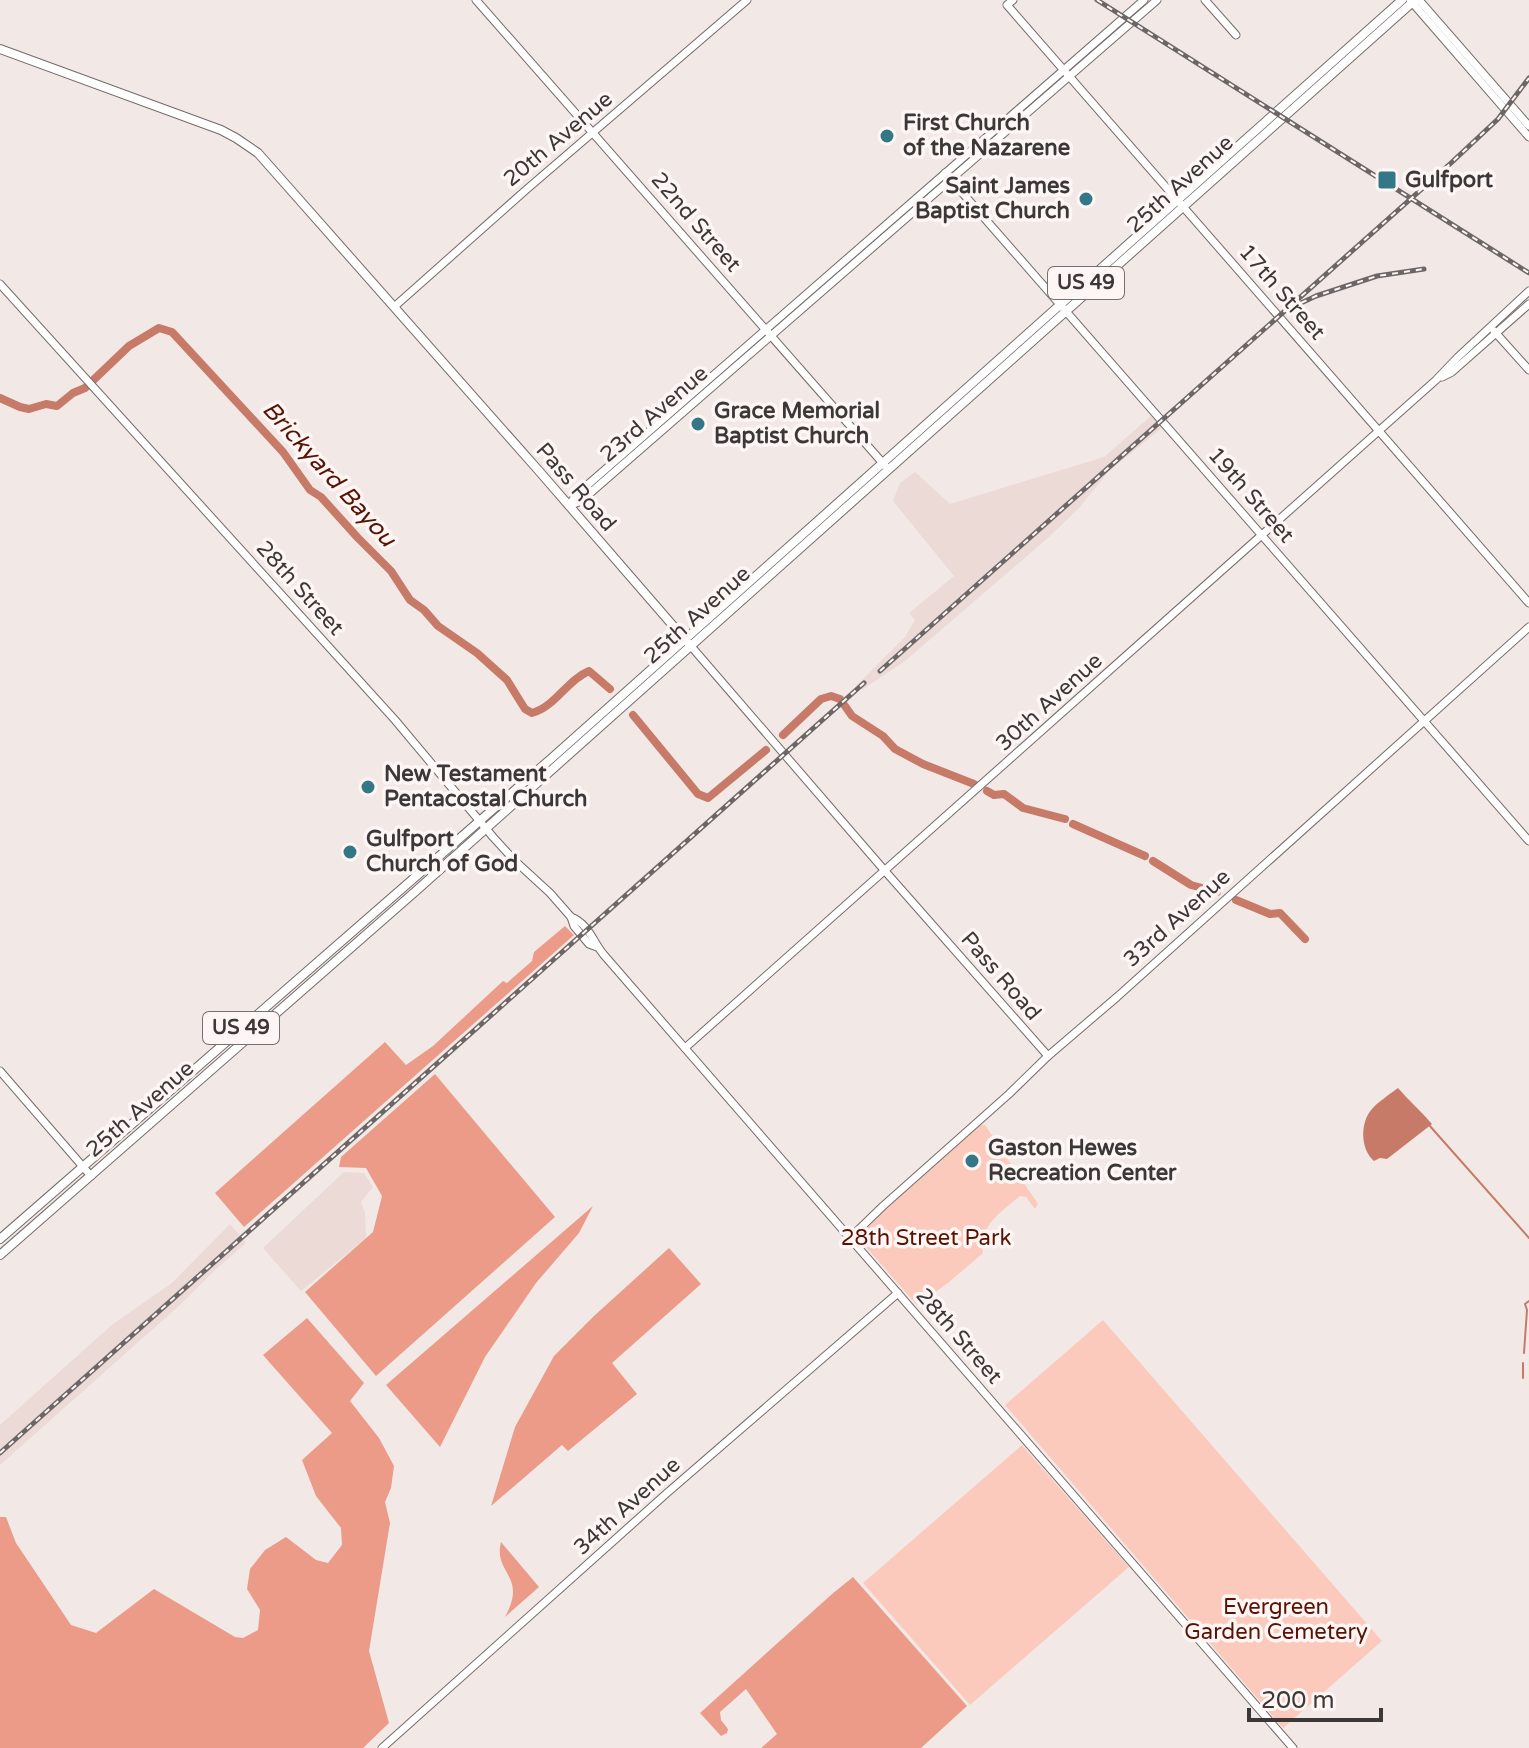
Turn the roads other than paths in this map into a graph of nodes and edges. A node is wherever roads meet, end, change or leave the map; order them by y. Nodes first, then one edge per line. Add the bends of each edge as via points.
1 (476, 0) edge
2 (747, 0) edge
3 (1144, 0) edge
4 (1157, 0) edge
5 (1205, 0) edge
6 (1402, 0) edge
7 (1414, 1) edge
8 (1010, 2) edge
9 (1236, 35) dead end
10 (0, 49) edge
11 (1066, 73) junction
12 (1529, 126) edge
13 (593, 133) junction
14 (1529, 137) edge
15 (945, 173) junction
16 (952, 180) junction
17 (1180, 204) junction
18 (0, 284) edge
19 (1529, 291) edge
20 (1529, 304) edge
21 (394, 307) junction
22 (1064, 308) junction
23 (1493, 330) junction
24 (768, 333) junction
25 (1529, 370) edge
26 (1379, 431) junction
27 (886, 466) junction
28 (569, 506) junction
29 (1262, 536) junction
30 (1529, 603) edge
31 (1529, 627) edge
32 (688, 642) junction
33 (1423, 721) junction
34 (483, 825) junction
35 (1529, 841) edge
36 (885, 871) junction
37 (685, 1048) junction
38 (1048, 1056) junction
39 (0, 1071) edge
40 (83, 1167) junction
41 (91, 1176) junction
42 (850, 1238) junction
43 (0, 1239) edge
44 (0, 1255) edge
45 (898, 1293) junction
46 (382, 1748) edge
47 (1293, 1748) edge

1 - 13 street, 22nd Street
2 - 13 street, 20th Avenue
3 - 11 street, 23rd Avenue
4 - 11 street, 23rd Avenue
5 - 9 street
6 - 17 main road, 25th Avenue / US 49
7 - 12 street
7 - 14 street
7 - 17 main road, 25th Avenue / US 49
8 - 11 street, 17th Street
10 - 21 main road, Pass Road via 209,125 246,144
11 - 15 street, 23rd Avenue
11 - 16 street, 23rd Avenue
11 - 17 street, 17th Street
13 - 21 street, 20th Avenue
13 - 24 street, 22nd Street
15 - 16 street, 19th Street
15 - 24 street, 23rd Avenue
16 - 22 street, 19th Street
16 - 24 street, 23rd Avenue
17 - 22 main road, 25th Avenue / US 49
17 - 26 street, 17th Street
18 - 34 street, 28th Street via 395,720
19 - 23 street, 30th Avenue
20 - 23 street, 30th Avenue
21 - 28 main road, Pass Road
22 - 27 main road, 25th Avenue / US 49
22 - 29 street, 19th Street
23 - 25 street
23 - 26 street, 30th Avenue via 1452,372
24 - 27 street, 22nd Street
24 - 28 street, 23rd Avenue via 581,501
26 - 29 street, 30th Avenue
26 - 30 street, 17th Street
27 - 32 main road, 25th Avenue / US 49
28 - 32 main road, Pass Road
29 - 33 street, 19th Street
29 - 36 street, 30th Avenue
31 - 33 street, 33rd Avenue
32 - 34 main road, 25th Avenue / US 49
32 - 36 street, Pass Road
33 - 35 street, 19th Street
33 - 38 street, 33rd Avenue
34 - 37 street, 28th Street via 550,893 589,944
34 - 40 main road, 25th Avenue / US 49 via 409,881
34 - 41 main road, 25th Avenue / US 49 via 392,912
36 - 37 street, 30th Avenue
36 - 38 street, Pass Road
37 - 42 street, 28th Street
38 - 42 street, 33rd Avenue
39 - 40 street
40 - 41 street
40 - 43 main road, 25th Avenue / US 49
41 - 44 main road, 25th Avenue / US 49
42 - 45 street, 28th Street
45 - 46 street, 34th Avenue
45 - 47 street, 28th Street

